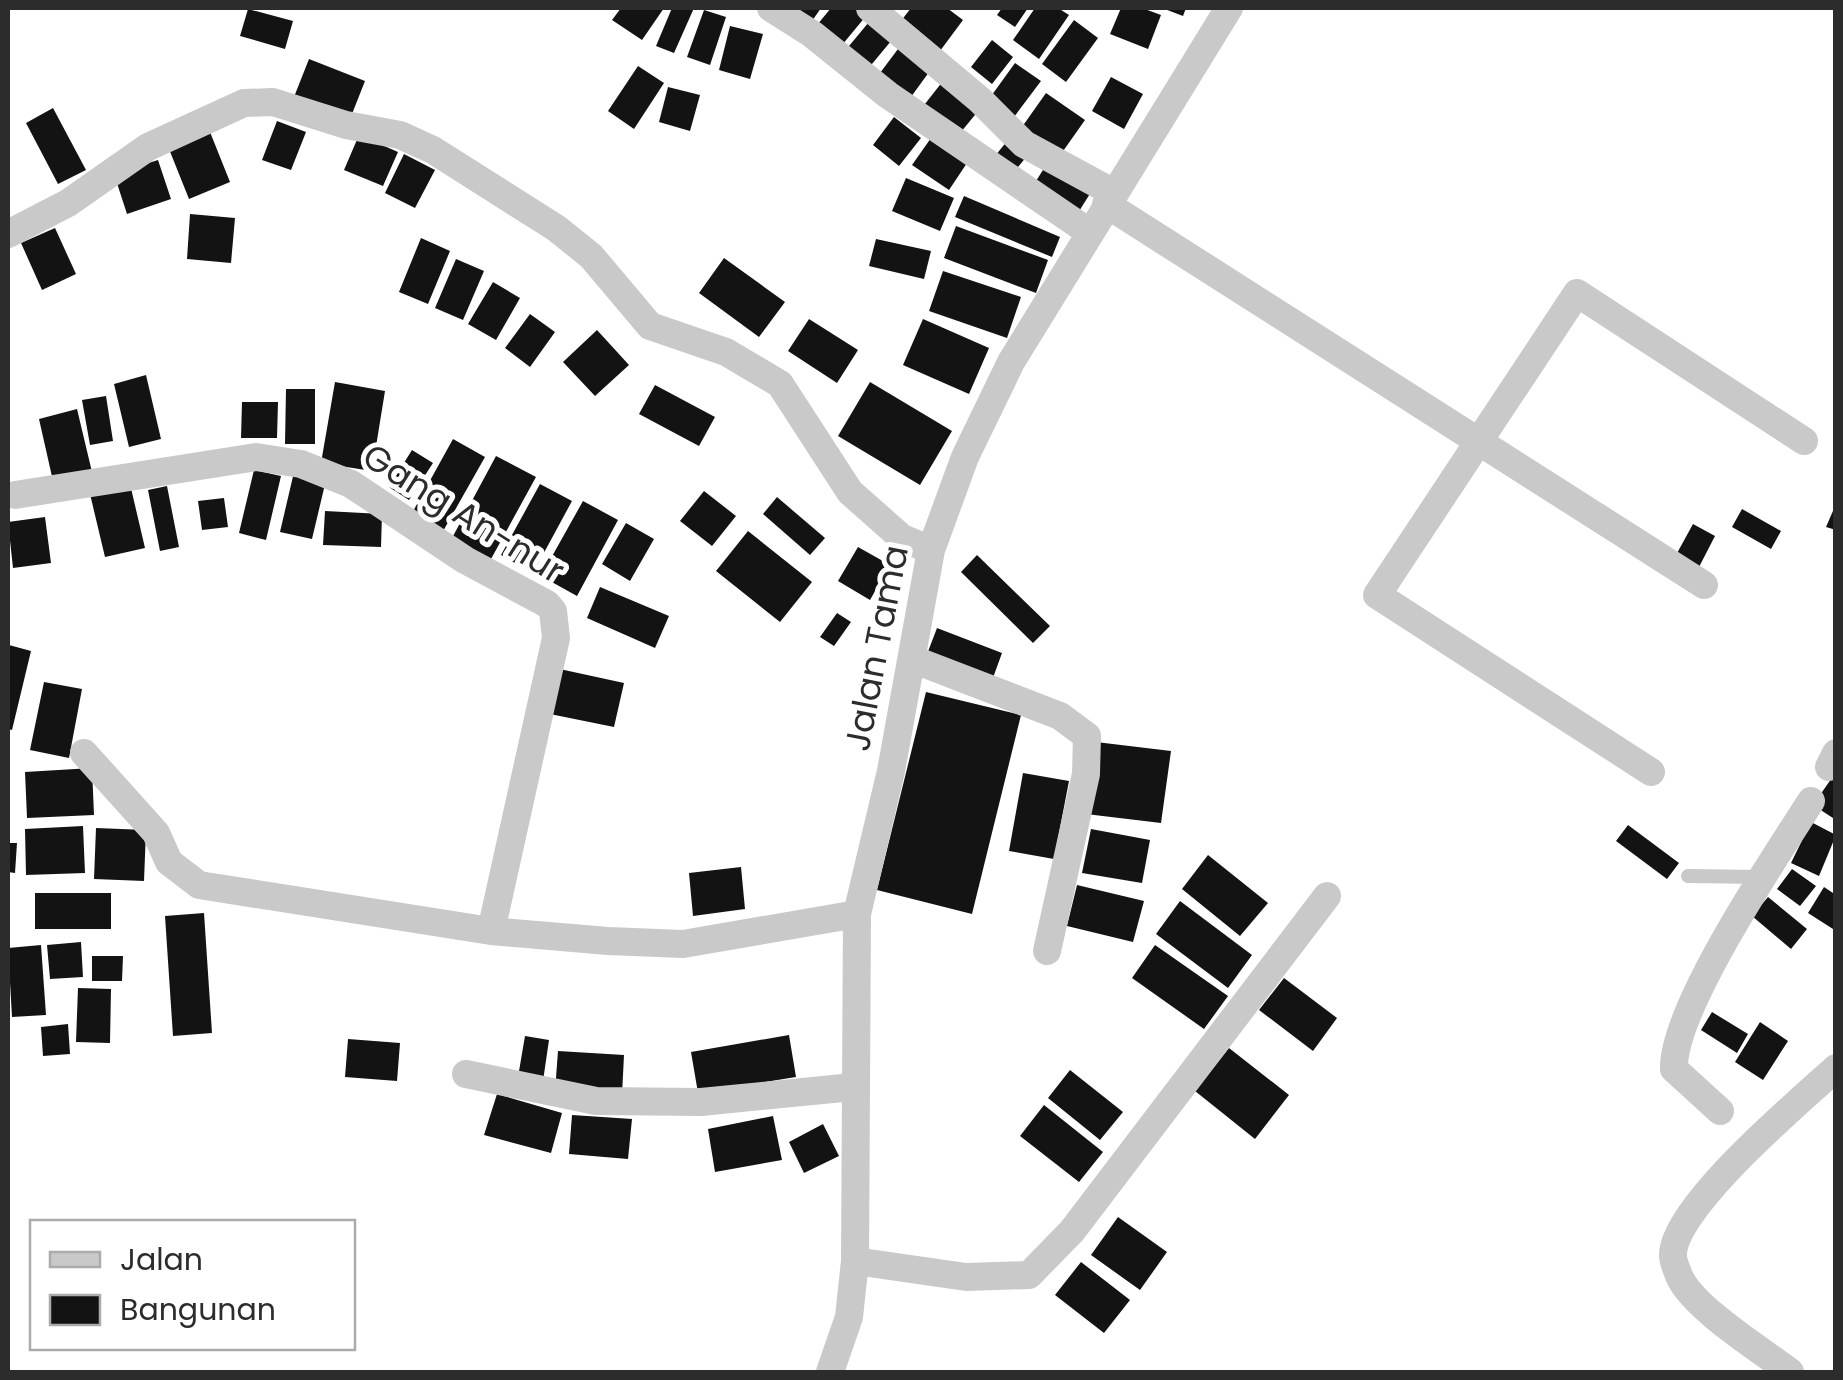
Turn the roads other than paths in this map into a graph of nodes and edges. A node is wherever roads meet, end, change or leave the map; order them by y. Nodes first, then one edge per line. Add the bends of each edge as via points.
1 (771, 8) edge
2 (870, 8) edge
3 (1228, 8) edge
4 (1110, 199) junction
5 (1089, 232) junction
6 (8, 234) edge
7 (1804, 441) dead end
8 (1480, 442) junction
9 (15, 495) dead end
10 (931, 550) junction
11 (1704, 585) dead end
12 (912, 659) junction
13 (84, 753) dead end
14 (1651, 772) dead end
15 (1811, 801) dead end
16 (1688, 876) dead end
17 (1762, 877) junction
18 (1328, 896) dead end
19 (857, 914) junction
20 (491, 931) junction
21 (1047, 952) dead end
22 (1836, 1068) edge
23 (466, 1074) dead end
24 (853, 1088) junction
25 (1720, 1112) dead end
26 (855, 1261) junction
27 (830, 1372) edge
28 (1790, 1372) edge

1 - 5 street
2 - 4 street via 1024,144
3 - 4 street, Jalan Tama
4 - 5 street, Jalan Tama
4 - 8 street
5 - 10 street, Jalan Tama via 996,392
6 - 10 street via 68,204 148,147 244,102 273,102 400,135 556,228 591,256 650,326 726,352 780,384 850,492 902,538
7 - 8 street via 1577,293
8 - 11 street
8 - 14 street via 1376,595
9 - 20 street, Gang An-nur via 256,457 301,464 351,484 465,560 547,604 556,638
10 - 12 street, Jalan Tama
12 - 19 street, Jalan Tama
12 - 21 street via 1060,716 1087,736 1084,788
13 - 20 street via 156,833 169,862 199,885
15 - 17 street
16 - 17 lane
17 - 25 street via 1681,1027 1673,1055 1674,1069
18 - 26 street via 1072,1231 1029,1275 966,1277
19 - 20 street via 683,944
19 - 24 street, Jalan Tama
22 - 28 street via 1729,1167 1682,1228 1672,1256 1697,1298
23 - 24 street via 596,1101 701,1102
24 - 26 street, Jalan Tama
26 - 27 street, Jalan Tama via 849,1317

